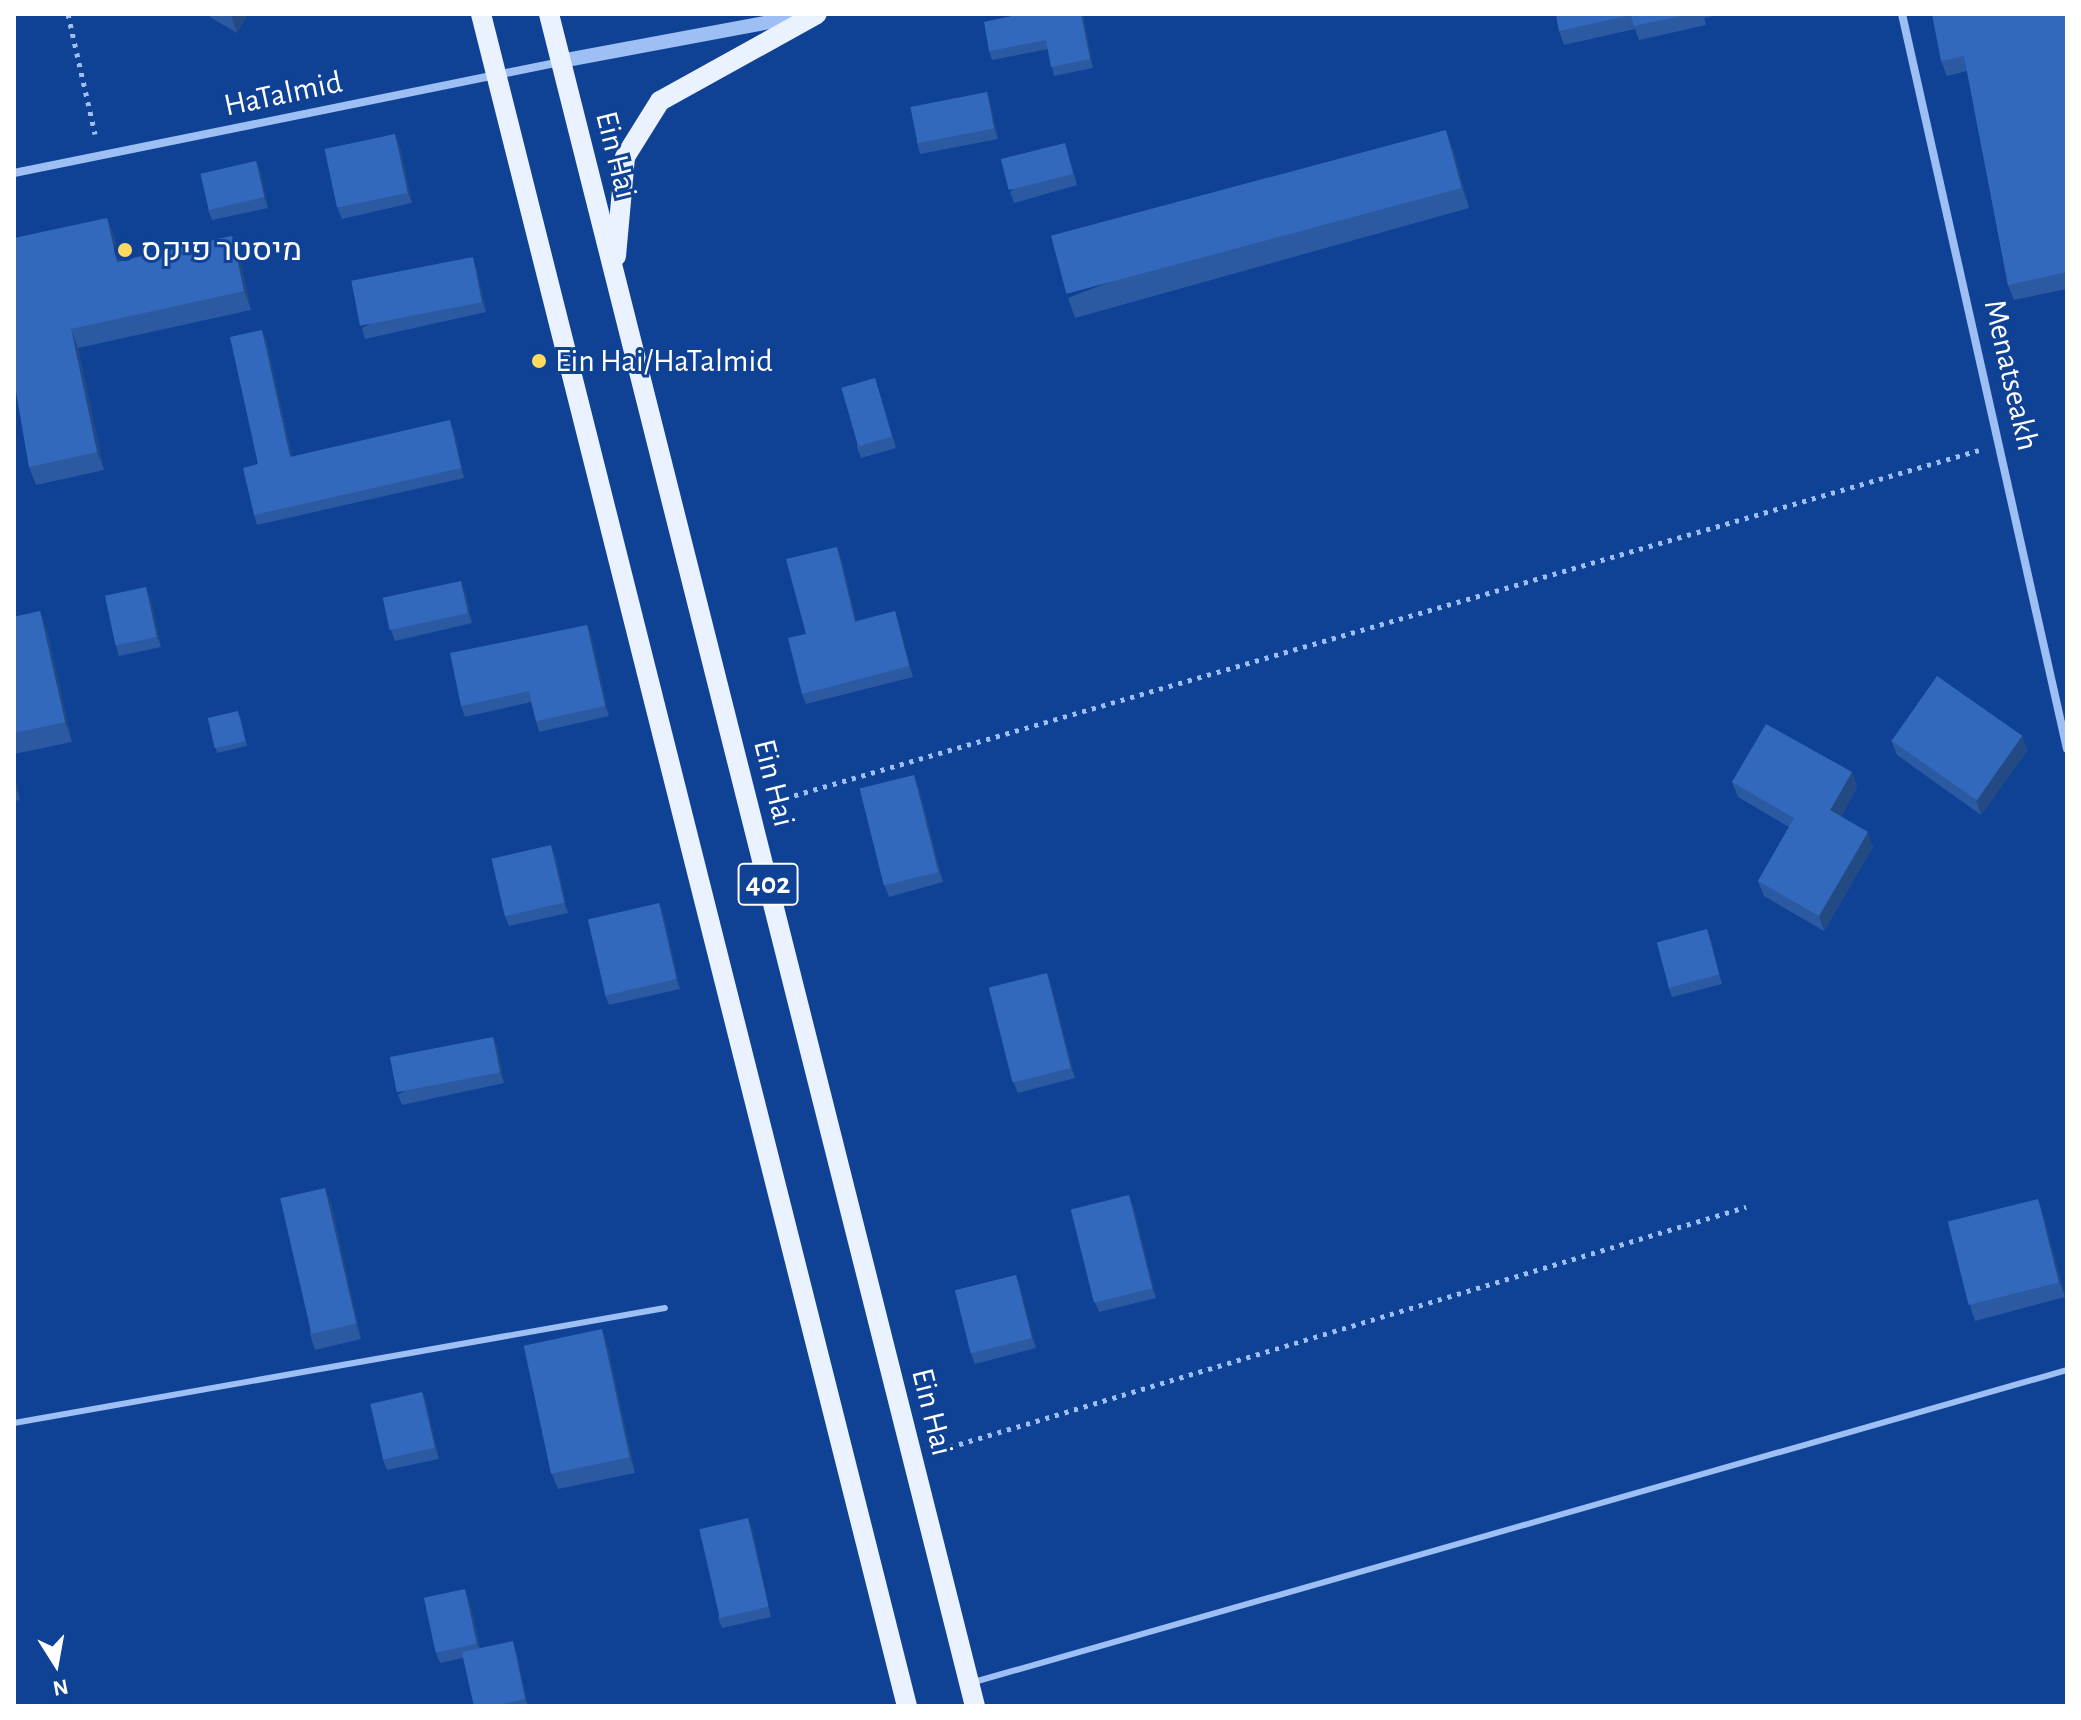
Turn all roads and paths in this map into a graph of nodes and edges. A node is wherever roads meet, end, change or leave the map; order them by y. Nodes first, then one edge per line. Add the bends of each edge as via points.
1 (68, 14) edge
2 (481, 14) edge
3 (549, 14) edge
4 (815, 14) edge
5 (1902, 14) edge
6 (561, 61) junction
7 (496, 75) junction
8 (100, 156) junction
9 (14, 173) edge
10 (614, 272) junction
11 (2003, 443) junction
12 (2067, 749) edge
13 (749, 809) junction
14 (1746, 1207) dead end
15 (665, 1308) dead end
16 (2067, 1370) edge
17 (14, 1423) edge
18 (912, 1458) junction
19 (969, 1683) junction
20 (907, 1706) edge
21 (975, 1706) edge

1 - 8 path
2 - 7 main road, 402
3 - 6 main road, 402
4 - 6 street
4 - 10 main road via 660,101 625,157
5 - 11 street, Menatseakh
6 - 7 street, HaTalmid
6 - 10 main road, Ein Hai / 402
7 - 8 street, HaTalmid
7 - 20 main road, 402
8 - 9 street, HaTalmid
10 - 13 main road, Ein Hai / 402
11 - 12 street, Menatseakh
11 - 13 path
13 - 18 main road, Ein Hai / 402
14 - 18 path
15 - 17 lane
16 - 19 lane
18 - 19 main road, Ein Hai / 402
19 - 21 main road, Ein Hai / 402

